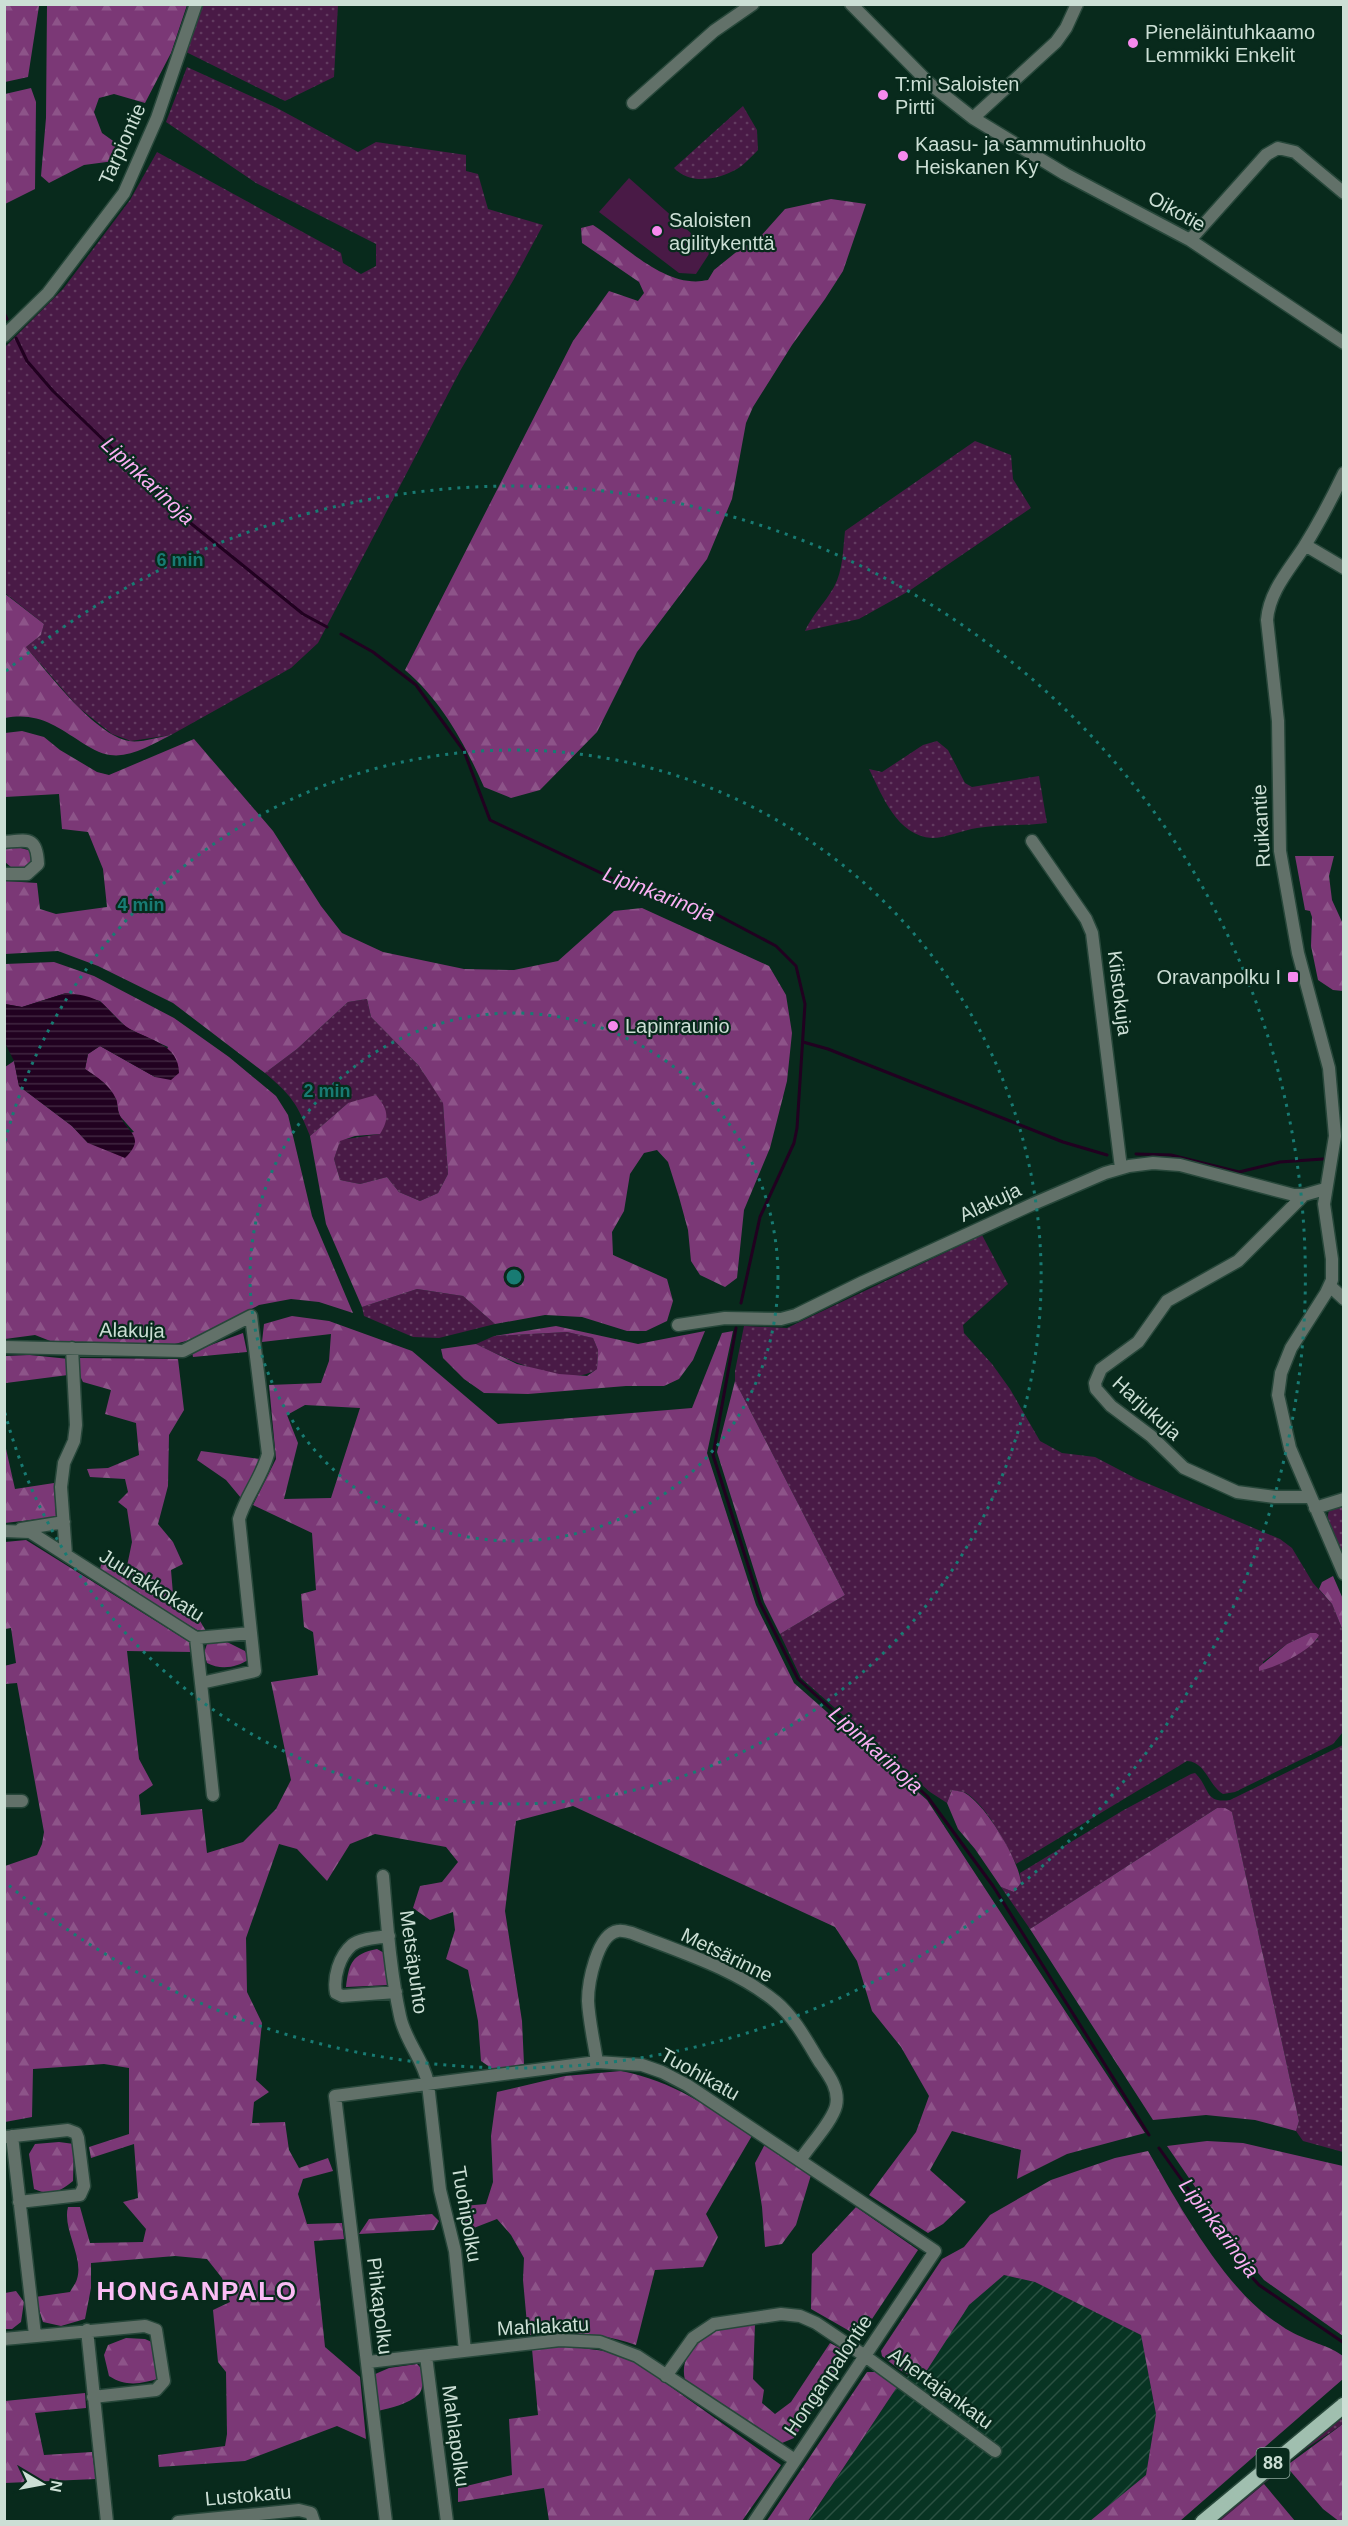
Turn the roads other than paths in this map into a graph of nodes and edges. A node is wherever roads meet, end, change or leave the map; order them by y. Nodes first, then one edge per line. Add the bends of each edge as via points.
1 (196, 4) edge
2 (753, 4) edge
3 (851, 4) edge
4 (1077, 4) edge
5 (633, 103) dead end
6 (973, 118) junction
7 (1344, 194) edge
8 (1190, 240) junction
9 (4, 336) edge
10 (1344, 343) edge
11 (1344, 474) edge
12 (1305, 545) junction
13 (1344, 568) edge
14 (1032, 841) dead end
15 (4, 842) edge
16 (4, 874) edge
17 (1344, 1144) edge
18 (1334, 1154) junction
19 (1121, 1168) junction
20 (1325, 1189) junction
21 (1304, 1195) junction
22 (1330, 1286) junction
23 (1344, 1299) edge
24 (678, 1325) dead end
25 (4, 1347) edge
26 (72, 1348) junction
27 (1344, 1499) edge
28 (1313, 1502) junction
29 (64, 1522) junction
30 (9, 1531) edge
31 (66, 1555) junction
32 (1344, 1574) edge
33 (251, 1633) junction
34 (196, 1638) junction
35 (201, 1683) junction
36 (213, 1795) dead end
37 (4, 1801) edge
38 (22, 1801) dead end
39 (383, 1876) dead end
40 (389, 1936) junction
41 (396, 1992) junction
42 (597, 2062) junction
43 (429, 2084) junction
44 (335, 2096) joint
45 (8, 2136) edge
46 (801, 2159) junction
47 (19, 2202) junction
48 (935, 2251) joint
49 (87, 2330) junction
50 (34, 2335) junction
51 (4, 2339) edge
52 (465, 2351) junction
53 (426, 2356) junction
54 (865, 2356) junction
55 (368, 2362) junction
56 (666, 2376) junction
57 (93, 2397) junction
58 (1344, 2405) edge
59 (995, 2451) dead end
60 (795, 2460) junction
61 (225, 2519) edge
62 (107, 2522) edge
63 (178, 2522) edge
64 (314, 2522) edge
65 (386, 2522) edge
66 (447, 2522) edge
67 (754, 2522) edge
68 (1203, 2522) edge

1 - 9 street, Tarpiontie via 157,118 124,193 48,293
2 - 5 street via 714,31
3 - 6 street, Oikotie via 930,84
4 - 6 street via 1056,42
6 - 8 street, Oikotie via 1065,174
7 - 8 street via 1295,152 1278,148 1266,155
8 - 10 street, Oikotie
11 - 12 street, Ruikantie
12 - 13 street
12 - 18 street, Ruikantie via 1275,590 1267,620 1278,721 1280,851 1298,953 1329,1068
14 - 19 street, Kiistokuja via 1092,933
15 - 16 street via 33,842 38,864 27,874
17 - 18 street
18 - 20 street, Ruikantie
19 - 21 street, Alakuja via 1154,1163 1180,1165
19 - 24 street, Alakuja via 1033,1204 796,1315 781,1319 725,1318
20 - 21 street, Alakuja
20 - 22 street, Ruikantie
21 - 28 street, Harjukuja via 1238,1261 1167,1301 1138,1342 1101,1369 1095,1383 1111,1406 1151,1436 1184,1468 1237,1492
22 - 23 street
22 - 28 street via 1291,1348 1278,1385 1283,1424
25 - 26 street, Alakuja
26 - 29 street via 76,1425 61,1487
26 - 33 street, Alakuja via 183,1351 251,1316 268,1454 239,1519
27 - 28 street
28 - 32 street
29 - 30 street
29 - 31 street
30 - 31 street, Juurakkokatu via 30,1532
31 - 34 street, Juurakkokatu
33 - 34 street, Juurakkokatu
33 - 35 street via 255,1671
34 - 35 street
35 - 36 street
37 - 38 street
39 - 40 street, Metsäpuhto
40 - 41 street, Metsäpuhto
40 - 41 street via 353,1944 341,1961 334,1984 336,1993 342,1996
41 - 43 street, Metsäpuhto via 400,2018
42 - 43 street, Tuohikatu
42 - 46 street, Tuohikatu via 642,2065 662,2072
42 - 46 street, Metsärinne via 588,2000 593,1968 603,1941 611,1934 619,1930 632,1933 712,1965 778,2003 832,2080 837,2093 833,2113
43 - 44 street, Tuohikatu
43 - 52 street, Tuohipolku via 440,2190 455,2251
44 - 55 street, Pihkapolku
45 - 47 street
45 - 47 street via 68,2130 76,2133 84,2186 80,2195
46 - 48 street, Tuohikatu
47 - 50 street
48 - 54 street, Honganpalontie
49 - 50 street
49 - 57 street
49 - 57 street via 152,2327 159,2336 164,2381 156,2390
50 - 51 street
52 - 53 street, Mahlakatu
52 - 56 street, Mahlakatu via 585,2340 626,2351
53 - 55 street, Mahlakatu
53 - 66 street, Mahlapolku
54 - 56 street, Ahertajankatu via 808,2318 781,2314 724,2320 708,2326 686,2347
54 - 59 street, Ahertajankatu
54 - 60 street, Honganpalontie
55 - 65 street, Pihkapolku
56 - 60 street, Mahlakatu
57 - 62 street
58 - 68 main road, 88
60 - 67 street, Honganpalontie
61 - 63 street, Lustokatu
61 - 64 street, Lustokatu via 299,2510 311,2514

